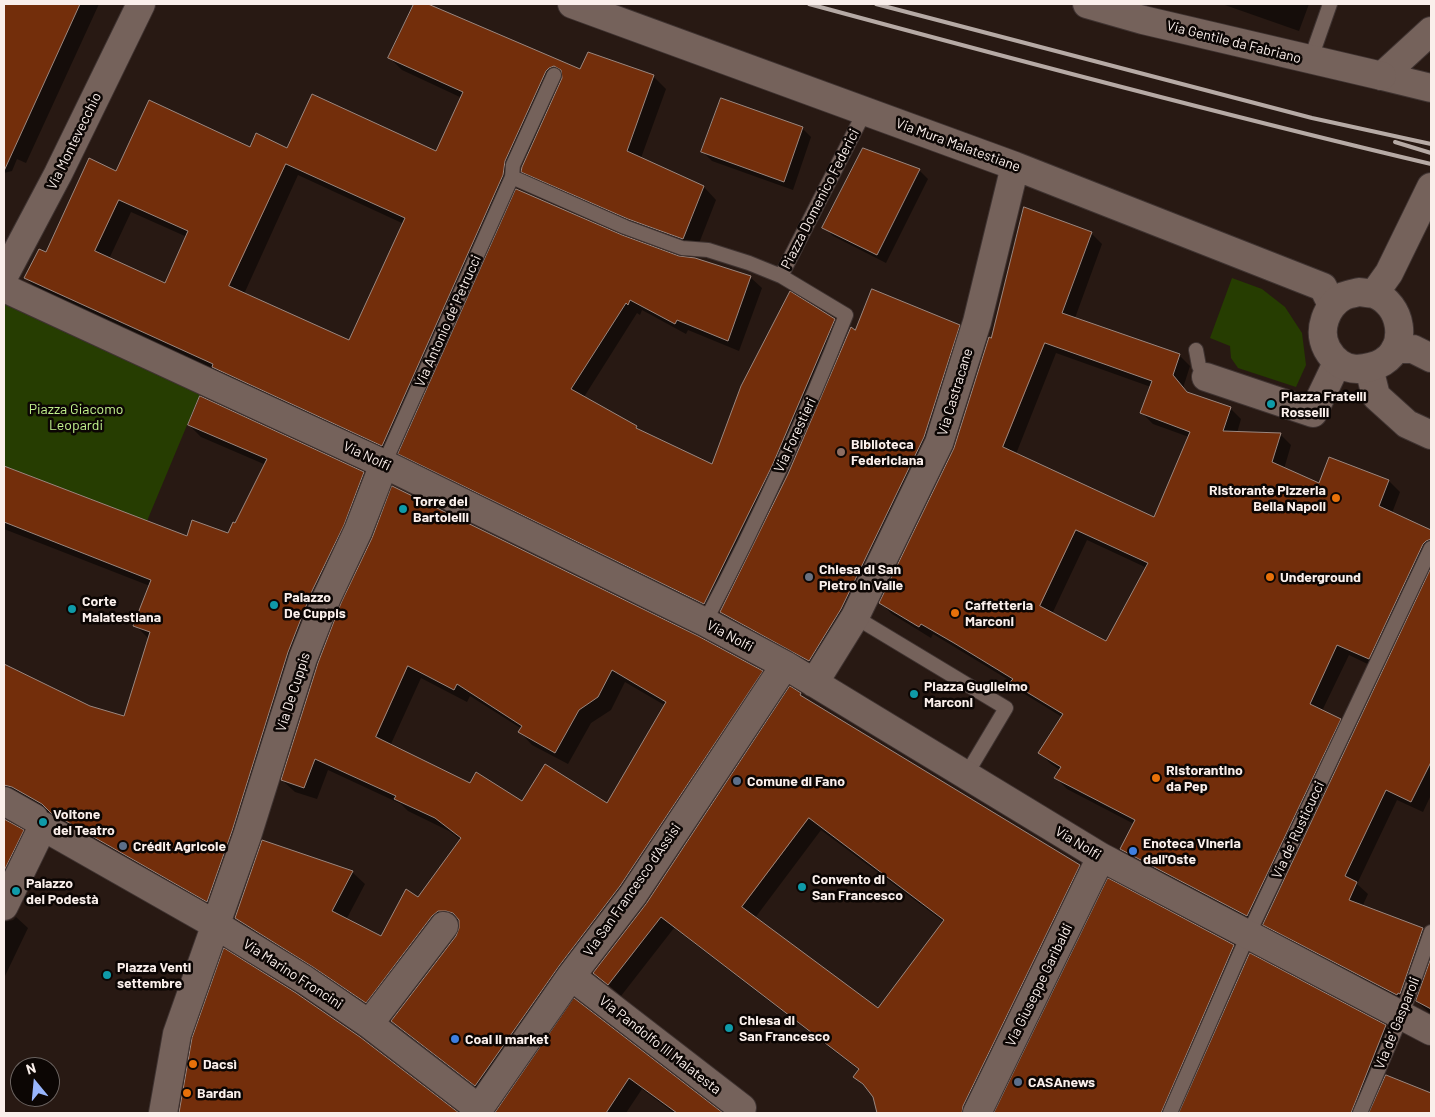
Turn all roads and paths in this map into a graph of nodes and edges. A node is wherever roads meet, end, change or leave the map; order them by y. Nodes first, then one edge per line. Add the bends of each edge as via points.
1 (142, 4) edge
2 (572, 4) edge
3 (1087, 4) edge
4 (1330, 4) edge
5 (1146, 12) edge
6 (1431, 31) edge
7 (1310, 61) junction
8 (554, 75) dead end
9 (1382, 76) junction
10 (1431, 88) edge
11 (866, 111) junction
12 (1015, 166) junction
13 (512, 177) junction
14 (1431, 187) edge
15 (4, 276) edge
16 (782, 276) junction
17 (4, 288) edge
18 (1374, 294) junction
19 (1332, 305) junction
20 (1395, 349) junction
21 (1196, 350) dead end
22 (1431, 358) edge
23 (1337, 363) junction
24 (1369, 368) junction
25 (1206, 377) joint
26 (1431, 435) edge
27 (384, 464) junction
28 (1431, 548) edge
29 (855, 617) junction
30 (705, 622) junction
31 (785, 665) junction
32 (814, 683) junction
33 (966, 775) junction
34 (4, 801) edge
35 (50, 829) junction
36 (1101, 857) junction
37 (4, 906) edge
38 (216, 925) junction
39 (444, 926) dead end
40 (1431, 932) edge
41 (1248, 935) junction
42 (571, 976) junction
43 (1401, 1017) junction
44 (368, 1024) junction
45 (1431, 1031) edge
46 (477, 1111) edge
47 (745, 1111) edge
48 (163, 1113) edge
49 (977, 1113) edge
50 (1170, 1113) edge
51 (1360, 1113) edge

1 - 15 street, Via Montevecchio
2 - 11 street, Via Mura Malatestiane
3 - 5 street, Via Gentile da Fabriano
4 - 7 lane
5 - 7 street, Via Gentile da Fabriano
6 - 9 street
7 - 9 street, Via Gentile da Fabriano
8 - 13 lane, Via Antonio de' Petrucci via 513,165
9 - 10 street, Via Gentile da Fabriano
11 - 12 street, Via Mura Malatestiane
11 - 16 lane, Piazza Domenico Federici
12 - 19 street, Via Mura Malatestiane via 1322,287
12 - 29 street, Via Castracane via 977,322 939,443
13 - 16 lane, Piazza Domenico Federici via 594,215 682,248 708,250
13 - 27 lane, Via Antonio de' Petrucci
14 - 18 street via 1389,273
16 - 30 lane, Via Forestieri via 846,314 816,390 737,562
17 - 27 street, Via Nolfi
18 - 19 street via 1359,292 1344,296
18 - 20 street via 1395,311 1400,336
19 - 23 street via 1325,318 1323,333 1327,348
20 - 22 street via 1413,349
20 - 24 street via 1384,362
21 - 25 lane via 1199,366
23 - 24 street via 1353,369
23 - 25 street via 1313,413
24 - 26 street via 1376,396 1407,424
27 - 30 street, Via Nolfi
27 - 38 street, Via De Cuppis via 303,658
28 - 41 lane, Via de' Rusticucci
29 - 32 street, Via Castracane
29 - 33 lane via 1006,708
30 - 31 street, Via Nolfi
31 - 32 street, Via Nolfi
31 - 42 street, Via San Francesco d'Assisi via 633,895
32 - 33 street, Via Nolfi
33 - 36 street, Via Nolfi
34 - 35 street
35 - 37 street
35 - 38 street
36 - 41 street, Via Nolfi
36 - 49 street, Via Giuseppe Garibaldi
38 - 44 street, Via Marino Froncini
38 - 48 street via 178,1034
39 - 44 street
40 - 43 lane, Via de' Gasparoli
41 - 43 street, Via Nolfi
41 - 50 lane, Via de' Rusticucci
42 - 46 street, Via San Francesco d'Assisi
42 - 47 street, Via Pandolfo III Malatesta
43 - 45 street, Via Nolfi
43 - 51 lane, Via de' Gasparoli
44 - 46 street, Via Marino Froncini

